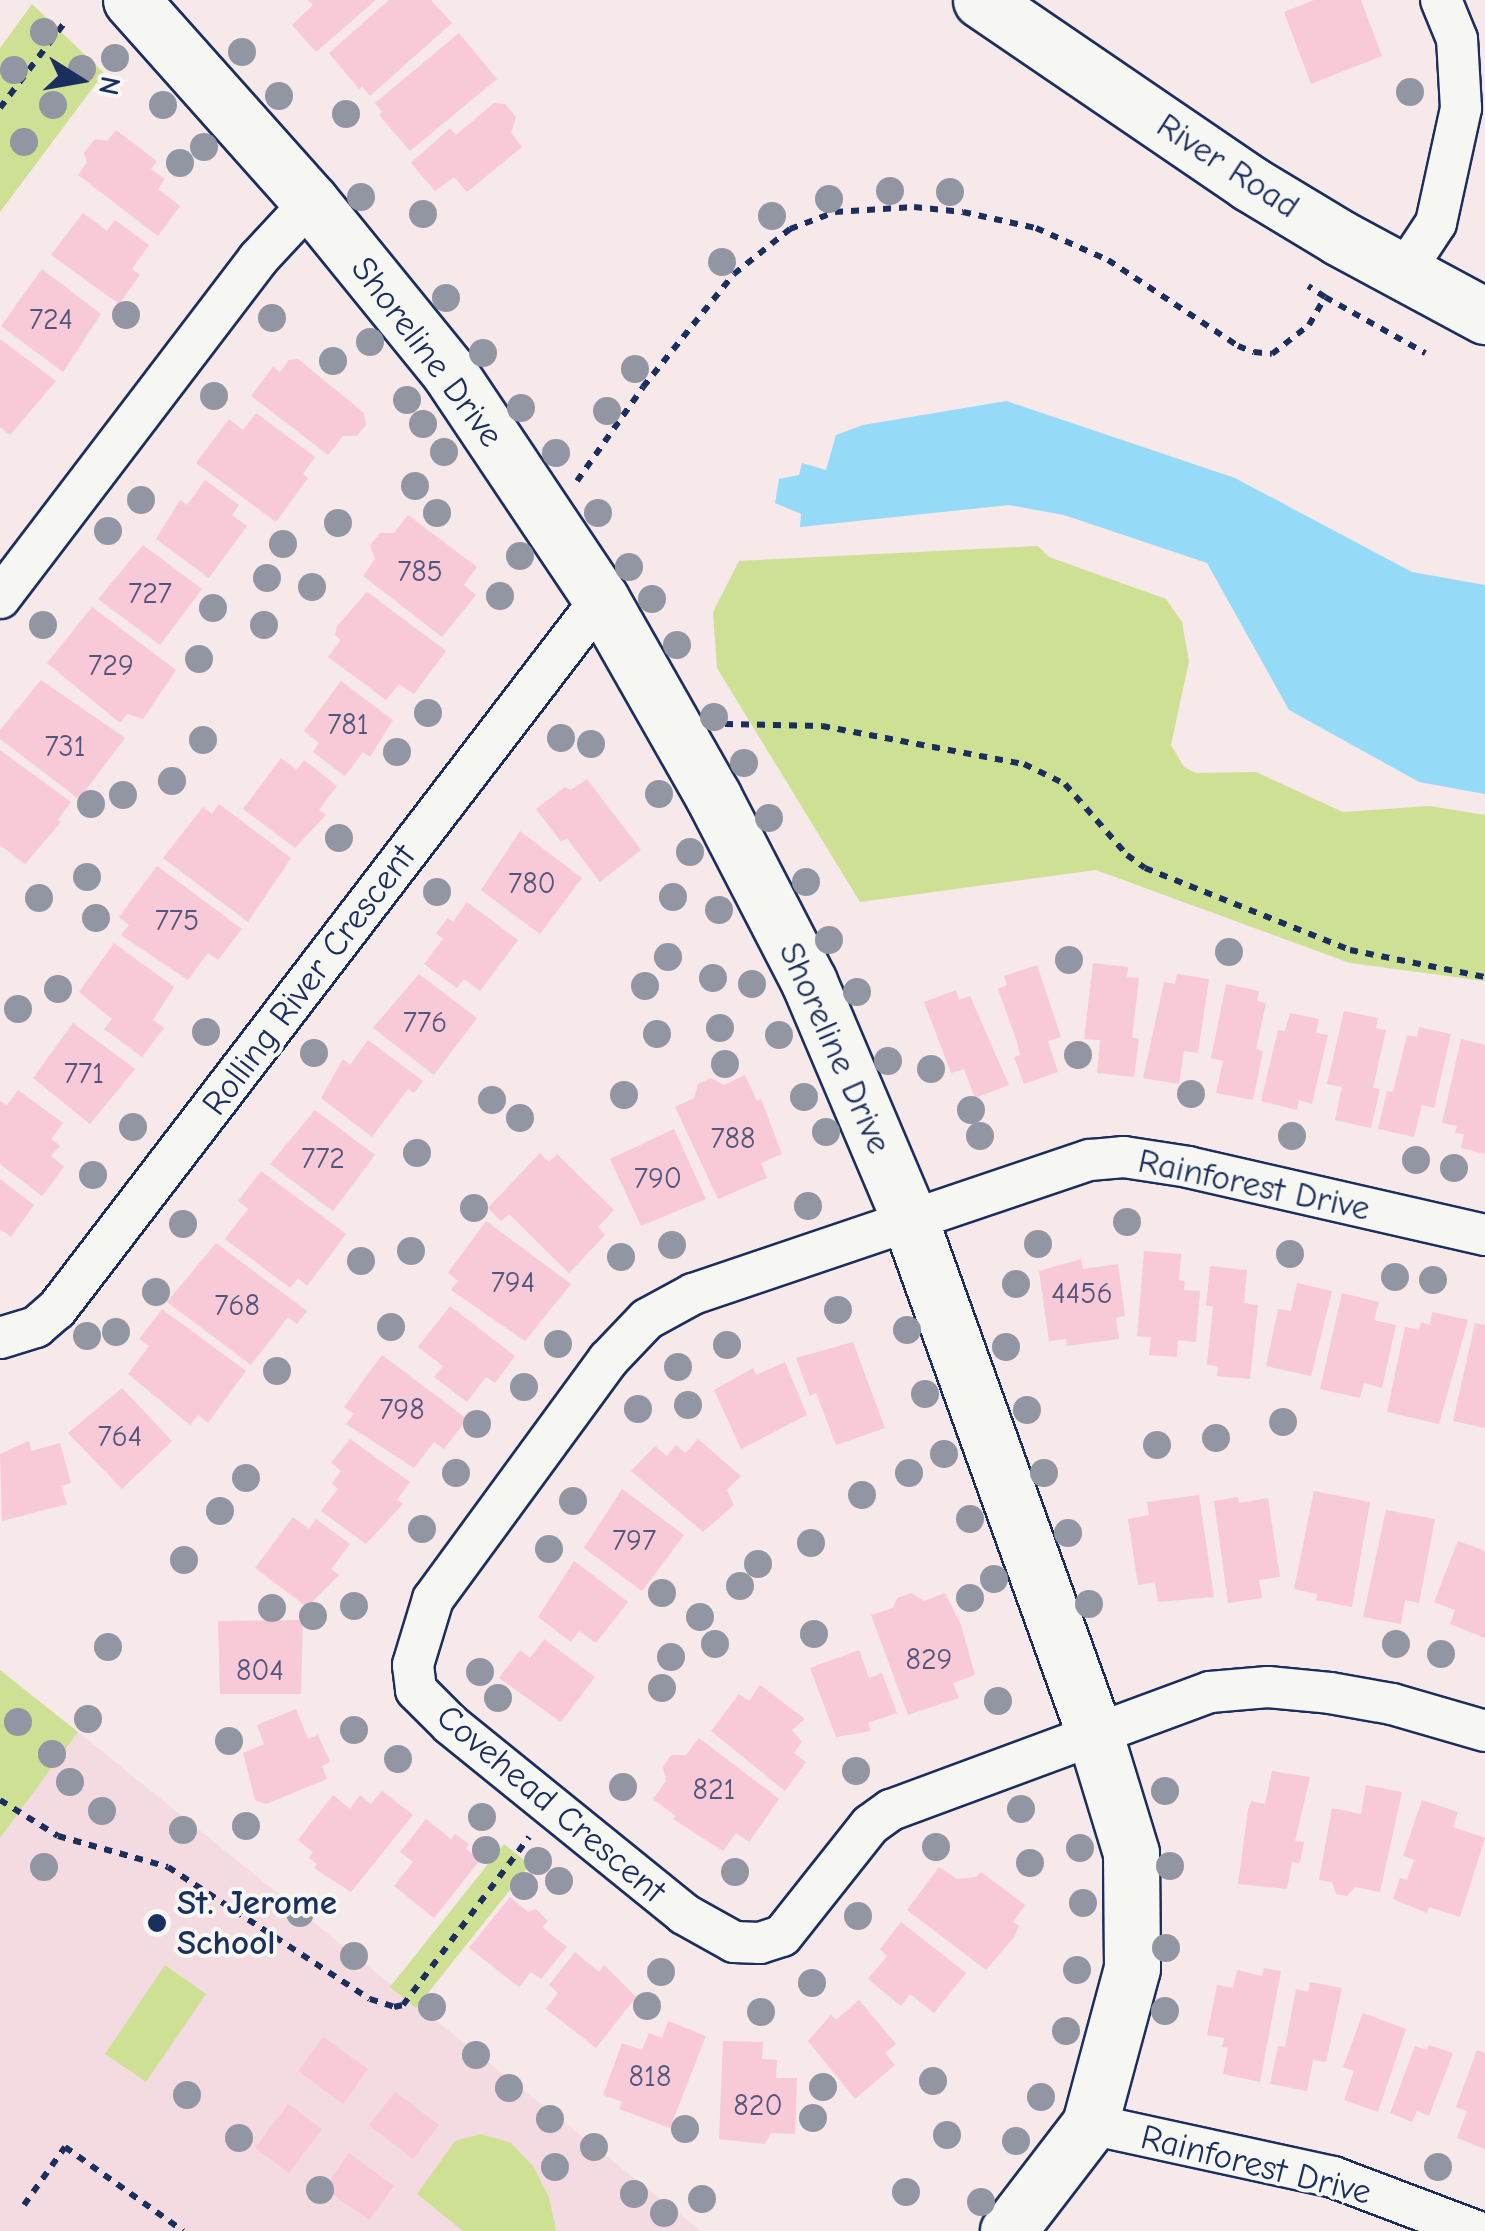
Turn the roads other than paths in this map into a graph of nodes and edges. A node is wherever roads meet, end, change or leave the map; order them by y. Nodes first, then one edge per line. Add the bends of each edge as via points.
1 (131, 0) edge
2 (981, 0) edge
3 (1442, 0) edge
4 (311, 202) junction
5 (1403, 273) junction
6 (1485, 316) edge
7 (0, 598) edge
8 (601, 599) junction
9 (910, 1220) junction
10 (1485, 1235) edge
11 (0, 1338) edge
12 (1485, 1731) edge
13 (1095, 1735) junction
14 (1090, 2124) junction
15 (1008, 2231) edge
16 (1476, 2231) edge

1 - 4 street, Shoreline Drive
2 - 5 street, River Road via 1249,183
3 - 5 street via 1457,39 1460,108 1436,222
4 - 7 street via 258,258
4 - 8 street, Shoreline Drive via 449,372
5 - 6 street, River Road
8 - 9 street, Shoreline Drive via 809,982
8 - 11 street, Rolling River Crescent via 57,1309 36,1327
9 - 10 street, Rainforest Drive via 1089,1160 1124,1157
9 - 13 street, Shoreline Drive
9 - 13 street, Covehead Crescent via 693,1294 647,1319 608,1360 433,1599 413,1664 416,1690 700,1925 734,1942 760,1942 794,1926 880,1816
12 - 13 street, Covehead Crescent via 1392,1704 1268,1687 1210,1692
13 - 14 street, Shoreline Drive via 1132,1852 1132,1968
14 - 15 street, Shoreline Drive
14 - 16 street, Rainforest Drive via 1333,2177

